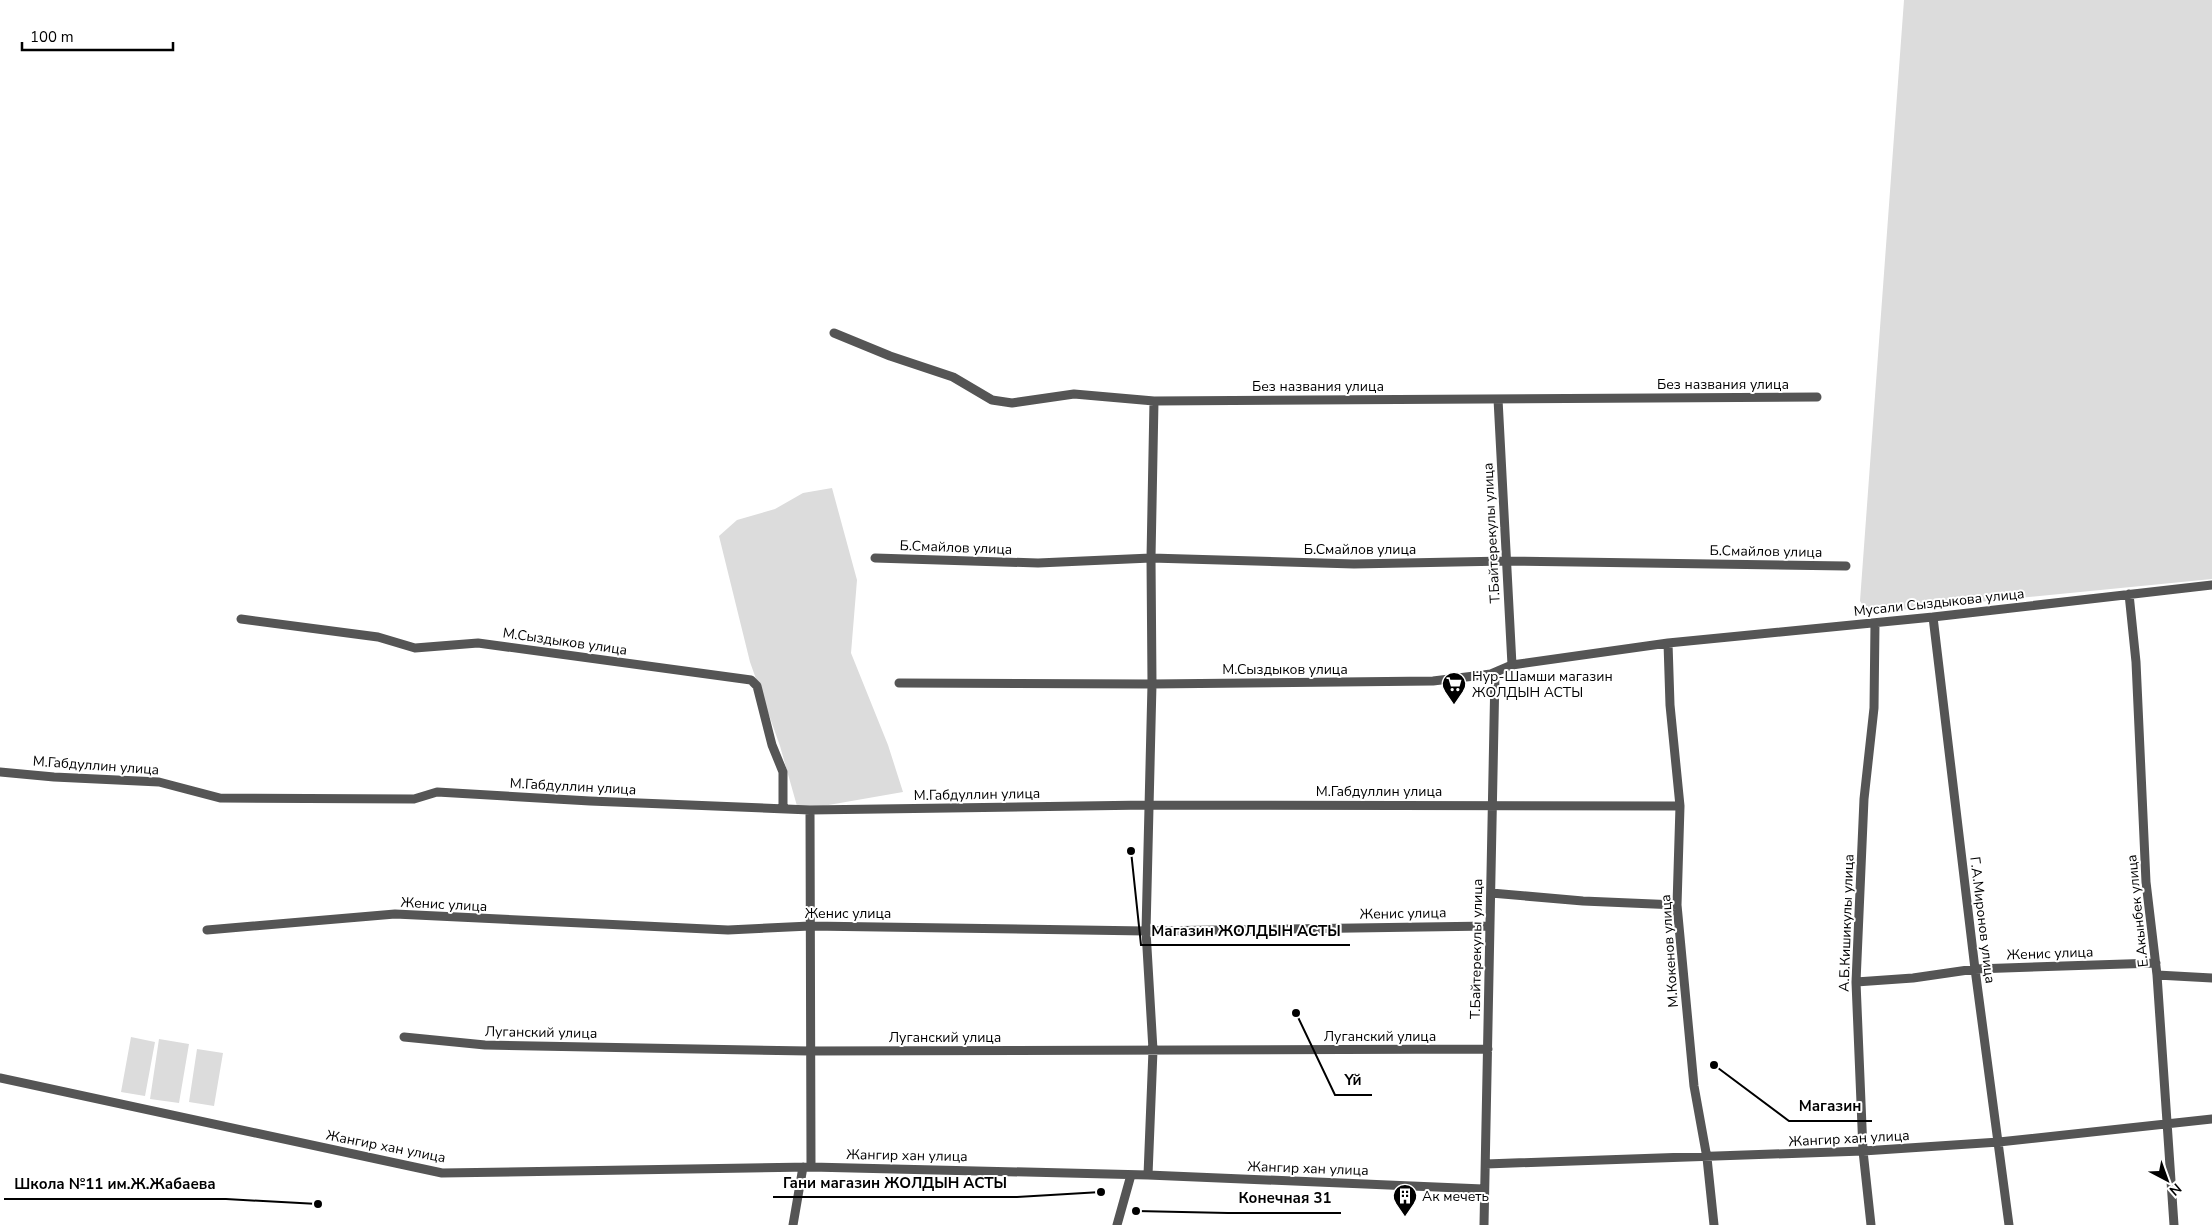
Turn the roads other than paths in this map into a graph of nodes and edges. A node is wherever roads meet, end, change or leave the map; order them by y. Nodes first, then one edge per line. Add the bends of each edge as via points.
1 (834, 333) dead end
2 (1817, 398) dead end
3 (1498, 399) junction
4 (1154, 401) junction
5 (876, 558) dead end
6 (1151, 558) junction
7 (1506, 561) junction
8 (1846, 566) dead end
9 (2212, 585) edge
10 (2129, 594) junction
11 (1933, 617) junction
12 (241, 619) dead end
13 (1875, 623) junction
14 (1668, 643) junction
15 (1512, 666) junction
16 (1495, 673) junction
17 (899, 683) dead end
18 (1152, 684) junction
19 (0, 772) edge
20 (1147, 805) junction
21 (1492, 805) junction
22 (1680, 806) junction
23 (784, 809) junction
24 (810, 810) junction
25 (1491, 893) junction
26 (1677, 905) junction
27 (810, 926) junction
28 (1490, 926) junction
29 (207, 930) dead end
30 (1146, 931) junction
31 (2156, 963) junction
32 (1975, 969) junction
33 (2157, 975) junction
34 (2212, 978) edge
35 (1856, 982) junction
36 (404, 1037) dead end
37 (1488, 1049) junction
38 (1153, 1050) junction
39 (810, 1051) junction
40 (0, 1078) edge
41 (2212, 1119) edge
42 (2167, 1123) junction
43 (1999, 1142) junction
44 (1863, 1151) junction
45 (1707, 1158) junction
46 (1486, 1164) junction
47 (807, 1167) junction
48 (1131, 1175) junction
49 (1148, 1175) junction
50 (1483, 1189) junction
51 (793, 1225) edge
52 (1117, 1225) edge
53 (1484, 1225) edge
54 (1714, 1225) edge
55 (1871, 1225) edge
56 (2009, 1225) edge
57 (2174, 1225) edge

1 - 4 street, Без названия улица via 953,377 992,400 1012,403 1074,394
2 - 3 street, Без названия улица
3 - 4 street, Без названия улица
3 - 7 street, Т.Байтерекулы улица
4 - 6 street
5 - 6 street, Б.Смайлов улица via 1038,563
6 - 7 street, Б.Смайлов улица via 1354,564
6 - 18 street
7 - 8 street, Б.Смайлов улица
7 - 15 street, Т.Байтерекулы улица
9 - 10 street, Мусали Сыздыкова улица
10 - 11 street, Мусали Сыздыкова улица
10 - 31 street, Е.Акынбек улица via 2136,662 2146,882
11 - 13 street, Мусали Сыздыкова улица
11 - 32 street, Г.А.Миронов улица
12 - 23 street, М.Сыздыков улица via 378,637 415,648 478,643 751,680 757,686 772,745 783,772
13 - 14 street, Мусали Сыздыкова улица
13 - 35 street, А.Б.Кишикулы улица via 1874,708 1864,799
14 - 15 street, М.Сыздыков улица
14 - 22 street, М.Кокенов улица via 1670,705
15 - 16 street, М.Сыздыков улица
16 - 18 street, М.Сыздыков улица via 1433,681
16 - 21 street, Т.Байтерекулы улица
17 - 18 street, М.Сыздыков улица
18 - 20 street
19 - 23 street, М.Габдуллин улица via 159,782 220,798 414,799 436,792
20 - 21 street, М.Габдуллин улица
20 - 24 street, М.Габдуллин улица
20 - 30 street
21 - 22 street, М.Габдуллин улица
21 - 25 street, Т.Байтерекулы улица
22 - 26 street, М.Кокенов улица
23 - 24 street, М.Габдуллин улица
24 - 27 street
25 - 26 street
25 - 28 street, Т.Байтерекулы улица
26 - 45 street, М.Кокенов улица via 1694,1086
27 - 29 street, Женис улица via 728,930 395,914
27 - 30 street, Женис улица
27 - 39 street
28 - 30 street, Женис улица
28 - 37 street, Т.Байтерекулы улица
30 - 38 street
31 - 32 street, Женис улица
31 - 33 street, Е.Акынбек улица
32 - 35 street, Женис улица
32 - 43 street, Г.А.Миронов улица
33 - 34 street
33 - 42 street, Е.Акынбек улица
35 - 44 street, А.Б.Кишикулы улица
36 - 39 street, Луганский улица via 485,1045
37 - 38 street, Луганский улица
37 - 46 street, Т.Байтерекулы улица
38 - 39 street, Луганский улица
38 - 49 street
39 - 47 street
40 - 47 street, Жангир хан улица via 442,1173
41 - 42 street, Жангир хан улица
42 - 43 street, Жангир хан улица
42 - 57 street, Е.Акынбек улица
43 - 44 street, Жангир хан улица
43 - 56 street, Г.А.Миронов улица
44 - 45 street, Жангир хан улица
44 - 55 street, А.Б.Кишикулы улица
45 - 46 street, Жангир хан улица
45 - 54 street, М.Кокенов улица
46 - 50 street, Т.Байтерекулы улица
47 - 48 street, Жангир хан улица
47 - 51 street
48 - 49 street, Жангир хан улица
48 - 52 street
49 - 50 street, Жангир хан улица
50 - 53 street, Т.Байтерекулы улица

